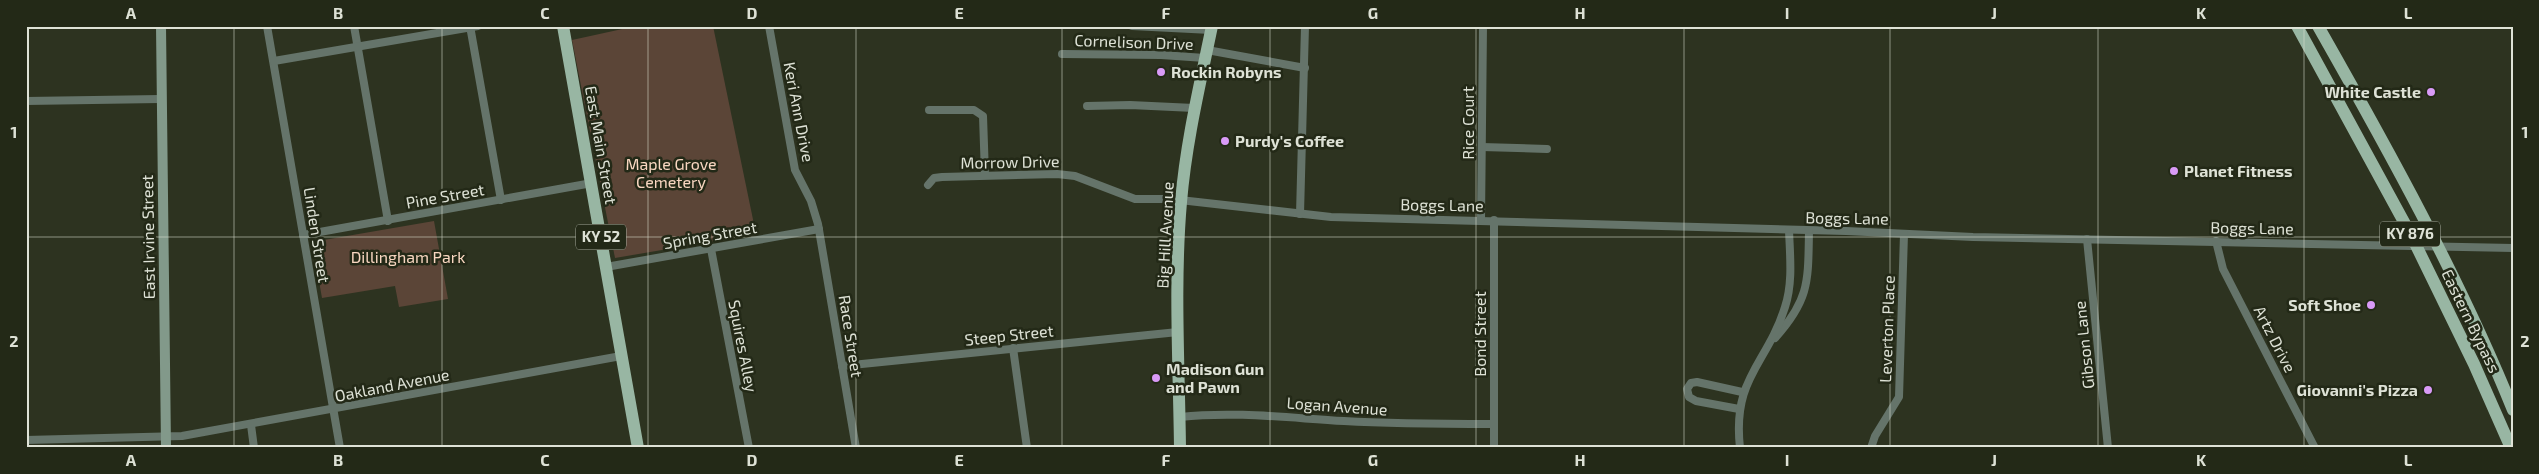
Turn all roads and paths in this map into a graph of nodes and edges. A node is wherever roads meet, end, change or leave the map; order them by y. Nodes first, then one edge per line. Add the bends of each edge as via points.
1 (161, 26) edge
2 (267, 26) edge
3 (354, 26) edge
4 (563, 26) edge
5 (770, 26) edge
6 (1132, 26) edge
7 (1305, 26) edge
8 (1483, 26) edge
9 (2297, 26) edge
10 (2318, 26) edge
11 (473, 27) edge
12 (1212, 28) edge
13 (358, 46) junction
14 (1062, 54) dead end
15 (1206, 54) junction
16 (274, 62) junction
17 (1304, 68) junction
18 (160, 99) junction
19 (26, 101) edge
20 (1087, 106) dead end
21 (1194, 108) junction
22 (929, 110) dead end
23 (1482, 147) junction
24 (1547, 149) dead end
25 (986, 175) junction
26 (592, 183) junction
27 (928, 185) dead end
28 (501, 200) junction
29 (1181, 202) junction
30 (1300, 214) junction
31 (1481, 220) junction
32 (1494, 220) junction
33 (388, 221) junction
34 (819, 229) junction
35 (1789, 230) junction
36 (1809, 231) junction
37 (1904, 234) junction
38 (303, 235) junction
39 (2087, 239) junction
40 (2216, 241) junction
41 (2416, 246) junction
42 (2437, 247) junction
43 (2513, 248) edge
44 (712, 249) junction
45 (606, 267) junction
46 (1178, 332) junction
47 (1769, 342) junction
48 (1012, 348) junction
49 (621, 356) junction
50 (842, 366) junction
51 (1742, 392) junction
52 (1739, 409) junction
53 (333, 410) junction
54 (2513, 410) edge
55 (1180, 417) junction
56 (1494, 424) junction
57 (251, 425) junction
58 (26, 440) edge
59 (167, 442) edge
60 (254, 448) edge
61 (340, 448) edge
62 (638, 448) edge
63 (749, 448) edge
64 (856, 448) edge
65 (1027, 448) edge
66 (1180, 448) edge
67 (1494, 448) edge
68 (1740, 448) edge
69 (1871, 448) edge
70 (2108, 448) edge
71 (2314, 448) edge
72 (2511, 448) edge

1 - 18 street, East Irvine Street
2 - 16 street, Linden Street
3 - 13 street
4 - 26 main road, East Main Street / KY 52
5 - 34 street, Keri Ann Drive via 795,170 811,201
6 - 12 street
7 - 17 street
8 - 23 street, Rice Court
9 - 41 main road, Eastern Bypass / KY 876
10 - 42 main road, Eastern Bypass / KY 876 via 2390,154
11 - 13 street
11 - 28 street
12 - 15 main road, Big Hill Avenue
13 - 16 street
13 - 33 street
14 - 15 street, Cornelison Drive
15 - 17 street, Cornelison Drive
15 - 21 main road, Big Hill Avenue
16 - 38 street, Linden Street
17 - 30 street
18 - 19 street
18 - 59 street, East Irvine Street
20 - 21 street
21 - 29 main road, Big Hill Avenue
22 - 25 street via 974,110 982,116
23 - 24 street
23 - 31 street, Rice Court
25 - 27 street, Morrow Drive via 938,177
25 - 29 street, Morrow Drive via 1069,175 1129,198
26 - 28 street, Pine Street
26 - 45 main road, East Main Street / KY 52
28 - 33 street, Pine Street
29 - 30 street, Boggs Lane via 1227,204
29 - 46 main road, Big Hill Avenue
30 - 31 street, Boggs Lane
31 - 32 street, Boggs Lane
32 - 35 street, Boggs Lane
32 - 56 street, Bond Street
33 - 38 street, Pine Street
34 - 44 street, Spring Street
34 - 50 street, Race Street
35 - 36 street, Boggs Lane
35 - 47 street via 1787,301
36 - 37 street, Boggs Lane
36 - 47 street via 1804,298 1795,315
37 - 39 street, Boggs Lane
37 - 69 street, Leverton Place via 1899,397
38 - 53 street, Linden Street
39 - 40 street, Boggs Lane
39 - 70 street, Gibson Lane
40 - 41 street, Boggs Lane
40 - 71 street, Artz Drive via 2223,269
41 - 42 street, Boggs Lane
41 - 72 main road, Eastern Bypass / KY 876
42 - 43 street, Boggs Lane
42 - 54 main road, Eastern Bypass / KY 876 via 2492,359
44 - 45 street, Spring Street
44 - 63 street, Squires Alley
45 - 49 main road, East Main Street / KY 52
46 - 48 street, Steep Street
46 - 55 main road, Big Hill Avenue
47 - 51 street
48 - 50 street, Steep Street
48 - 65 street
49 - 53 street, Oakland Avenue
49 - 62 main road, East Main Street / KY 52
50 - 64 street, Race Street
51 - 52 street
51 - 52 street via 1697,382 1687,389 1689,397 1696,401
52 - 68 street
53 - 57 street, Oakland Avenue
53 - 61 street, Linden Street
55 - 56 street, Logan Avenue via 1228,414 1300,416 1352,422
55 - 66 main road, Big Hill Avenue
56 - 67 street, Bond Street
57 - 59 street, Oakland Avenue
57 - 60 street
58 - 59 street, Oakland Avenue

